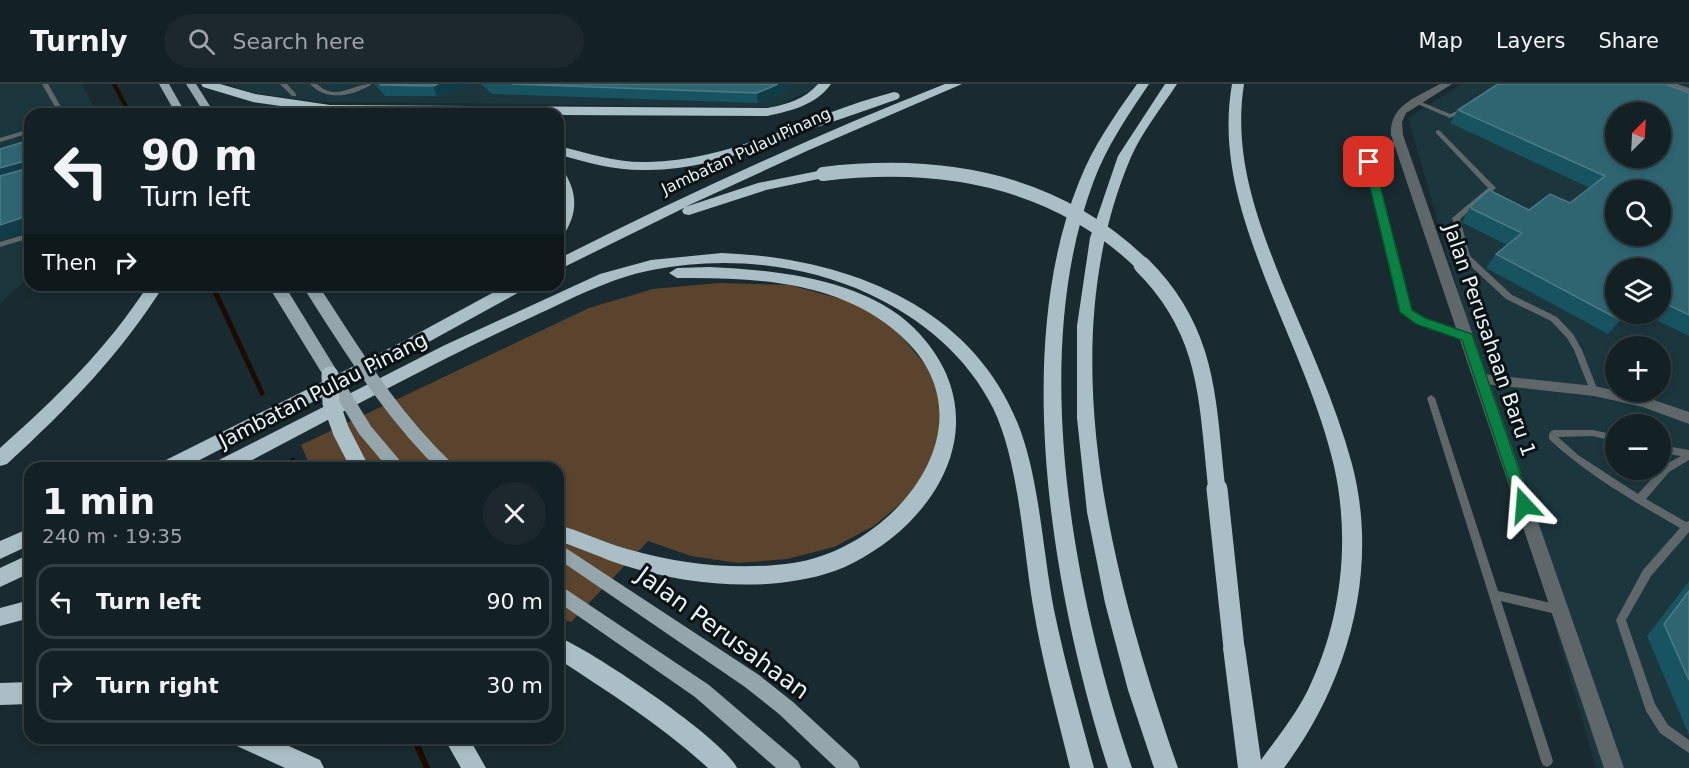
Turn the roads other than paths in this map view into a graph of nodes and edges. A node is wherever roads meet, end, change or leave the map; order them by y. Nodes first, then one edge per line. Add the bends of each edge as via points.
1 (45, 84) edge
2 (164, 84) edge
3 (191, 84) edge
4 (207, 84) edge
5 (283, 84) edge
6 (313, 84) edge
7 (369, 84) edge
8 (825, 84) edge
9 (933, 84) edge
10 (956, 84) edge
11 (1143, 84) edge
12 (1171, 84) edge
13 (1238, 84) edge
14 (1447, 84) edge
15 (1667, 84) edge
16 (1689, 92) edge
17 (294, 95) dead end
18 (1417, 102) junction
19 (1472, 105) edge
20 (59, 108) edge
21 (178, 108) edge
22 (206, 108) edge
23 (319, 108) edge
24 (564, 111) edge
25 (1438, 132) dead end
26 (24, 133) edge
27 (0, 140) edge
28 (1400, 145) junction
29 (564, 152) edge
30 (564, 184) edge
31 (564, 222) edge
32 (24, 237) edge
33 (0, 245) edge
34 (597, 245) junction
35 (564, 262) edge
36 (152, 291) edge
37 (280, 291) edge
38 (314, 291) edge
39 (498, 291) edge
40 (508, 291) edge
41 (578, 291) junction
42 (479, 306) junction
43 (1467, 337) junction
44 (330, 375) junction
45 (1481, 379) junction
46 (1594, 391) junction
47 (1431, 398) dead end
48 (1689, 418) edge
49 (1605, 436) edge
50 (1671, 451) edge
51 (1689, 455) edge
52 (0, 459) edge
53 (179, 462) edge
54 (232, 462) edge
55 (357, 462) edge
56 (392, 462) edge
57 (441, 462) edge
58 (1605, 478) edge
59 (1609, 480) edge
60 (1639, 500) junction
61 (1688, 526) edge
62 (564, 535) edge
63 (24, 539) edge
64 (0, 550) edge
65 (564, 553) edge
66 (24, 566) edge
67 (0, 578) edge
68 (564, 596) edge
69 (1494, 596) junction
70 (1560, 610) junction
71 (24, 611) edge
72 (0, 617) edge
73 (564, 651) edge
74 (24, 693) edge
75 (0, 694) edge
76 (258, 744) edge
77 (460, 744) edge
78 (1689, 747) edge
79 (1547, 761) dead end
80 (312, 768) edge
81 (474, 768) edge
82 (725, 768) edge
83 (791, 768) edge
84 (850, 768) edge
85 (1082, 768) edge
86 (1120, 768) edge
87 (1166, 768) edge
88 (1250, 768) edge
89 (1269, 768) edge
90 (1614, 768) edge

1 - 20 lane
2 - 21 main road
3 - 22 main road
4 - 23 highway via 253,98
5 - 17 lane
6 - 7 lane via 328,94
8 - 24 highway via 815,94 767,112
9 - 29 highway via 700,162 626,165
10 - 34 highway, Jambatan Pulau Pinang via 808,144
11 - 86 highway via 1110,133 1081,194 1060,285 1053,350 1056,465 1070,570 1099,699
12 - 87 highway via 1142,126 1109,196 1091,264 1084,340 1090,464 1104,546 1125,639
13 - 89 highway via 1234,128 1242,190 1343,467 1350,504 1352,571 1340,637 1315,699
14 - 18 street, Jalan Perusahaan Baru 1
15 - 16 street
18 - 19 lane via 1450,116
18 - 28 street, Jalan Perusahaan Baru 1 via 1398,115
25 - 46 lane via 1492,188 1456,218 1466,257 1509,297 1554,319 1578,350
26 - 27 lane
28 - 43 street, Jalan Perusahaan Baru 1
28 - 43 lane via 1373,142 1365,146 1406,312 1420,321
30 - 31 highway via 569,204
32 - 33 lane
34 - 35 highway, Jambatan Pulau Pinang
34 - 88 highway, bridge via 785,180 879,169 963,174 1014,188 1094,225 1130,254 1175,303 1192,336 1205,379
36 - 52 highway via 84,378
37 - 44 main road, bridge
38 - 57 main road, bridge via 385,400
39 - 42 highway
40 - 42 highway, Jambatan Pulau Pinang
41 - 54 highway, Jambatan Pulau Pinang via 505,322
41 - 62 highway via 694,272 764,275 817,286 861,301 906,330 929,356 945,389 948,423 947,438 933,476 904,517 844,558 825,564 762,574 711,573 656,566
41 - 85 highway via 618,273 682,261 721,258 787,262 835,274 883,293 925,317 953,342 994,394 1014,433 1044,610
42 - 53 highway, Jambatan Pulau Pinang
43 - 45 street, Jalan Perusahaan Baru 1
44 - 55 highway, bridge via 331,403
44 - 56 main road, bridge via 364,430
45 - 46 street
45 - 70 street, Jalan Perusahaan Baru 1
46 - 48 street via 1645,402
47 - 69 lane
49 - 58 lane via 1554,433 1553,438
50 - 51 lane
51 - 60 lane via 1666,469
59 - 60 lane
60 - 61 lane
61 - 78 lane via 1647,573 1621,620 1650,707 1664,729
63 - 64 highway
65 - 84 main road, Jalan Perusahaan via 752,681
66 - 67 highway
68 - 83 main road via 702,691
69 - 70 lane
69 - 79 lane
70 - 90 street, Jalan Perusahaan Baru 1
71 - 72 highway
73 - 82 highway via 649,706
74 - 75 highway
76 - 80 highway
77 - 81 highway

